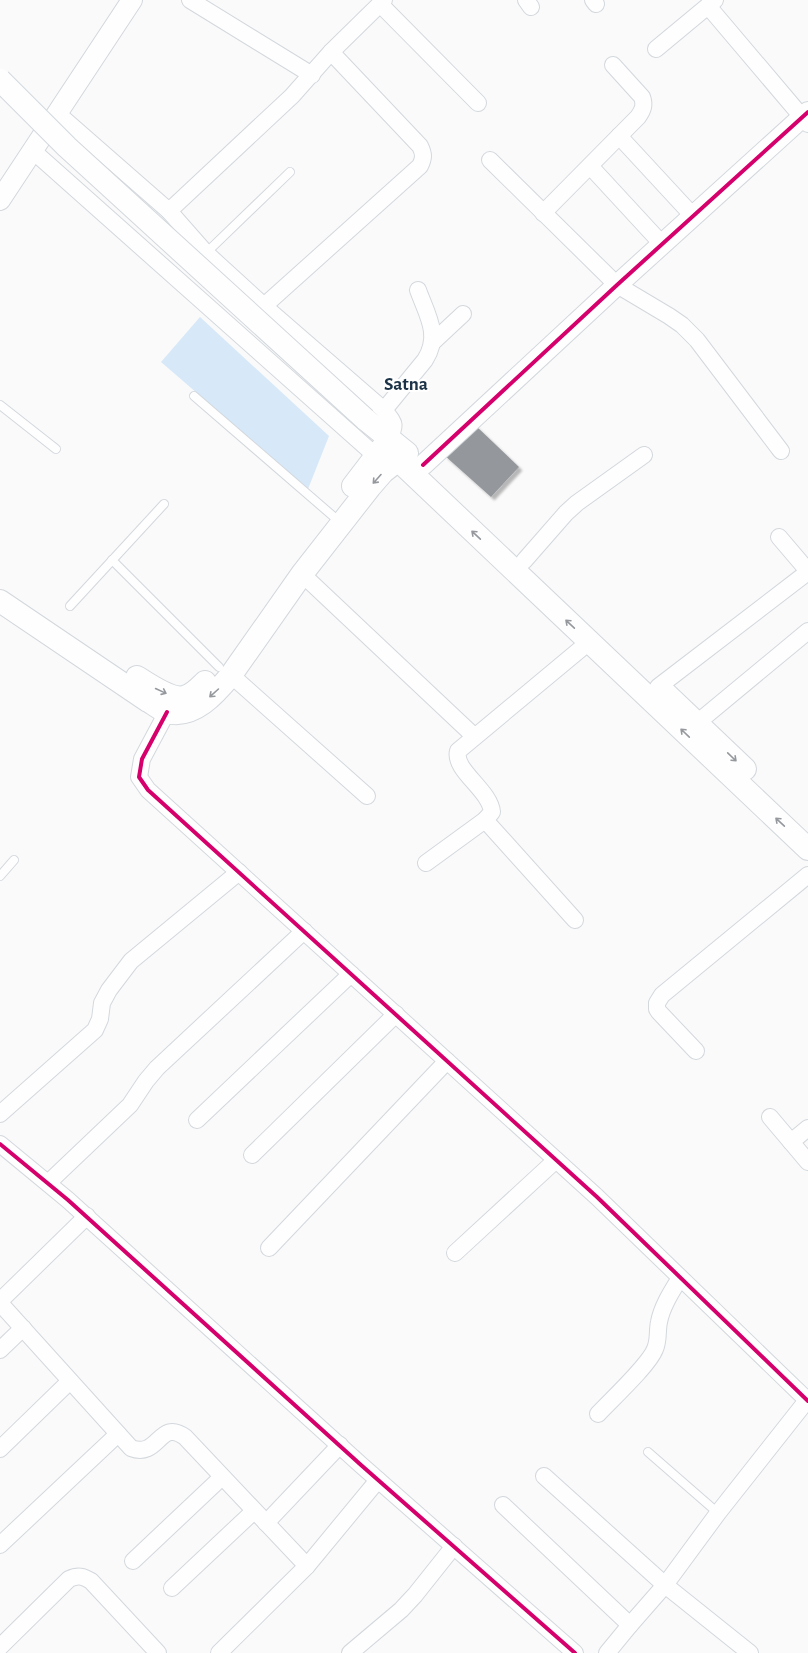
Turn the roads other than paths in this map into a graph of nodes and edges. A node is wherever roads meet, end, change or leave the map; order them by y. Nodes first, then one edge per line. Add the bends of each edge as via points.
1 (132, 0) edge
2 (190, 0) edge
3 (382, 2) edge
4 (711, 3) edge
5 (656, 50) dead end
6 (331, 52) junction
7 (613, 65) dead end
8 (312, 75) junction
9 (0, 80) edge
10 (478, 103) dead end
11 (57, 113) junction
12 (806, 118) edge
13 (619, 136) junction
14 (32, 150) junction
15 (490, 160) dead end
16 (590, 166) junction
17 (290, 172) dead end
18 (0, 200) edge
19 (168, 211) junction
20 (543, 213) junction
21 (694, 216) junction
22 (662, 244) junction
23 (206, 253) junction
24 (617, 285) junction
25 (418, 290) dead end
26 (264, 306) junction
27 (463, 314) dead end
28 (433, 342) junction
29 (194, 396) dead end
30 (0, 405) edge
31 (389, 442) junction
32 (56, 449) dead end
33 (781, 451) dead end
34 (644, 455) dead end
35 (164, 504) dead end
36 (337, 519) junction
37 (779, 537) dead end
38 (112, 560) junction
39 (524, 561) junction
40 (808, 571) edge
41 (302, 574) junction
42 (0, 585) edge
43 (0, 601) edge
44 (70, 606) dead end
45 (808, 631) edge
46 (589, 642) junction
47 (225, 671) junction
48 (658, 686) junction
49 (167, 712) junction
50 (697, 723) junction
51 (474, 736) junction
52 (367, 796) dead end
53 (485, 820) junction
54 (808, 829) edge
55 (808, 849) edge
56 (14, 860) dead end
57 (426, 863) dead end
58 (239, 872) junction
59 (808, 875) edge
60 (0, 876) edge
61 (575, 920) dead end
62 (304, 931) junction
63 (352, 974) junction
64 (396, 1014) junction
65 (696, 1051) dead end
66 (447, 1061) junction
67 (0, 1114) edge
68 (770, 1117) dead end
69 (197, 1120) dead end
70 (808, 1128) edge
71 (791, 1142) junction
72 (0, 1144) edge
73 (252, 1155) dead end
74 (556, 1160) junction
75 (808, 1162) edge
76 (48, 1183) junction
77 (86, 1216) junction
78 (269, 1248) dead end
79 (455, 1253) dead end
80 (680, 1278) junction
81 (0, 1302) edge
82 (23, 1328) junction
83 (0, 1350) edge
84 (70, 1381) junction
85 (808, 1400) edge
86 (598, 1414) dead end
87 (118, 1434) junction
88 (340, 1445) junction
89 (0, 1449) edge
90 (648, 1452) dead end
91 (544, 1476) dead end
92 (222, 1477) junction
93 (378, 1480) junction
94 (503, 1505) dead end
95 (254, 1511) junction
96 (718, 1513) junction
97 (266, 1523) junction
98 (0, 1545) edge
99 (454, 1546) junction
100 (133, 1561) dead end
101 (307, 1566) junction
102 (665, 1585) junction
103 (172, 1588) dead end
104 (630, 1625) junction
105 (1, 1644) edge
106 (158, 1653) edge
107 (219, 1653) edge
108 (350, 1653) edge
109 (575, 1653) edge
110 (608, 1653) edge
111 (750, 1653) edge

1 - 11 street
2 - 8 street
3 - 6 street
3 - 10 street
4 - 5 street
4 - 12 street
6 - 8 street
6 - 26 street via 420,146 424,153 423,160 420,166
7 - 13 street via 642,96 644,103 638,117
8 - 19 street
9 - 31 main road, bridge via 67,147
11 - 14 street
11 - 19 street
12 - 21 street
13 - 16 street
13 - 21 street
14 - 18 street
14 - 31 street
15 - 20 street
16 - 20 street
16 - 22 street
17 - 23 lane
19 - 23 street
20 - 24 street
21 - 22 street
22 - 24 street
23 - 26 street
24 - 31 street
24 - 33 street via 670,316 697,340
25 - 28 street via 433,333
26 - 31 street
27 - 28 street
28 - 31 street
29 - 36 lane
30 - 32 lane
31 - 36 main road
31 - 39 main road
46 -> 31 main road
34 - 39 street via 577,503
35 - 38 lane
36 - 41 main road
36 - 47 main road via 293,566
37 - 40 street
38 - 44 lane
38 - 47 lane
39 - 48 main road
40 - 48 street
41 - 47 main road
41 - 51 street
42 -> 47 main road via 139,678 174,696 183,697 196,691
43 - 49 main road
45 - 50 street
46 - 51 street
55 -> 46 main road
47 -> 49 main road via 219,689 196,708 181,713
47 - 52 street
48 - 50 main road
49 - 58 street via 142,759 139,777 148,790
50 -> 54 main road
51 - 53 street via 458,751 457,756 492,804 492,812
53 - 57 street
53 - 61 street
56 - 60 lane
58 - 62 street
58 - 67 street via 131,962 102,1003 100,1019 95,1030
59 - 65 street via 692,970 657,1003 659,1012
62 - 63 street
62 - 76 street via 157,1068 130,1105
63 - 64 street
63 - 69 street
64 - 66 street
64 - 73 street
66 - 74 street
66 - 78 street
68 - 71 street
70 - 71 street
71 - 75 street
72 - 76 street
74 - 79 street
74 - 80 street
76 - 77 street
77 - 81 street
77 - 88 street
80 - 85 street
80 - 86 street via 659,1321 655,1350 648,1361
81 - 82 street
82 - 83 street
82 - 84 street
84 - 87 street
84 - 89 street
85 - 96 street
87 - 92 street via 131,1448 144,1451 166,1433 178,1432
87 - 98 street
88 - 93 street
88 - 97 street
90 - 96 lane
91 - 102 street
92 - 95 street
92 - 100 street
93 - 99 street
93 - 101 street
94 - 104 street
95 - 97 street
95 - 103 street
96 - 102 street
97 - 101 street
99 - 108 street via 401,1610
99 - 109 street
101 - 107 street
102 - 104 street
102 - 111 street
104 - 110 street
105 - 106 street via 76,1576 91,1581

